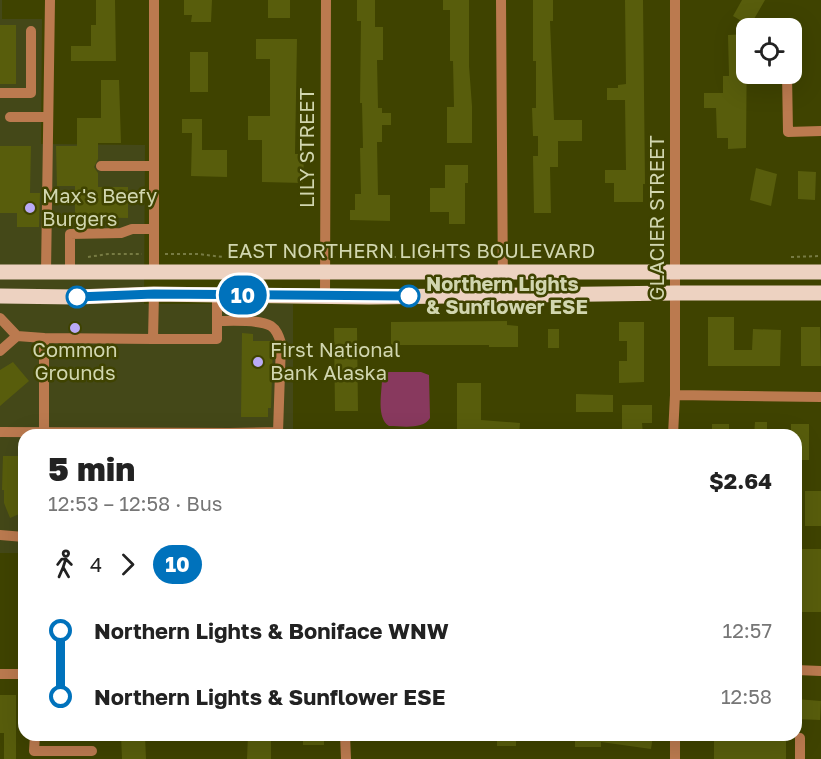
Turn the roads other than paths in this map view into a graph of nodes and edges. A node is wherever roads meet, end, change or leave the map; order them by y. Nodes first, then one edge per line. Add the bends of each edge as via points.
1 (50, 0) edge
2 (154, 0) edge
3 (326, 0) edge
4 (501, 0) edge
5 (675, 0) edge
6 (31, 31) dead end
7 (787, 84) edge
8 (0, 93) edge
9 (10, 117) dead end
10 (48, 117) junction
11 (821, 131) edge
12 (101, 166) dead end
13 (154, 166) junction
14 (154, 229) junction
15 (0, 272) edge
16 (46, 272) junction
17 (70, 272) junction
18 (154, 272) junction
19 (206, 272) junction
20 (325, 272) junction
21 (821, 272) edge
22 (503, 273) junction
23 (675, 273) junction
24 (675, 292) junction
25 (821, 293) edge
26 (154, 294) junction
27 (217, 295) junction
28 (503, 295) junction
29 (0, 296) edge
30 (325, 296) junction
31 (0, 318) edge
32 (217, 321) junction
33 (17, 336) junction
34 (44, 338) junction
35 (153, 339) junction
36 (0, 351) edge
37 (675, 395) junction
38 (821, 397) edge
39 (44, 429) edge
40 (278, 429) edge
41 (673, 429) edge
42 (0, 432) edge
43 (18, 432) edge
44 (0, 535) edge
45 (18, 536) edge
46 (802, 670) edge
47 (821, 671) edge
48 (0, 674) edge
49 (18, 674) edge
50 (34, 741) edge
51 (345, 741) edge
52 (675, 741) edge
53 (800, 741) edge
54 (92, 752) dead end
55 (346, 759) edge
56 (675, 759) edge
57 (800, 759) edge

1 - 10 street
2 - 13 street
3 - 20 street, LILY STREET
4 - 22 street
5 - 23 street, GLACIER STREET
6 - 8 street via 31,93
7 - 11 street via 788,132
9 - 10 street
10 - 16 street
12 - 13 street
13 - 14 street
14 - 17 street via 70,234
14 - 18 street
15 - 16 main road, EAST NORTHERN LIGHTS BOULEVARD
16 - 17 main road, EAST NORTHERN LIGHTS BOULEVARD
17 - 18 main road, EAST NORTHERN LIGHTS BOULEVARD
18 - 19 main road, EAST NORTHERN LIGHTS BOULEVARD
19 - 20 main road, EAST NORTHERN LIGHTS BOULEVARD
19 - 26 main road via 162,287
20 - 22 main road, EAST NORTHERN LIGHTS BOULEVARD
20 - 30 street, LILY STREET
21 - 23 main road, EAST NORTHERN LIGHTS BOULEVARD
22 - 23 main road, EAST NORTHERN LIGHTS BOULEVARD
22 - 28 street
23 - 24 street, GLACIER STREET
24 - 25 main road
24 - 28 main road
24 - 37 street, GLACIER STREET
26 - 27 main road
26 - 29 main road
26 - 35 street
27 - 30 main road
27 - 32 street
28 - 30 main road
31 - 33 street
32 - 35 street via 217,339
32 - 40 street via 260,322 277,332 281,343
33 - 34 street
33 - 36 street
34 - 35 street
34 - 39 street
37 - 38 street
37 - 41 street, GLACIER STREET
42 - 43 street
44 - 45 street
46 - 47 street
48 - 49 street
50 - 54 street via 34,752
51 - 55 street
52 - 56 street
53 - 57 street

